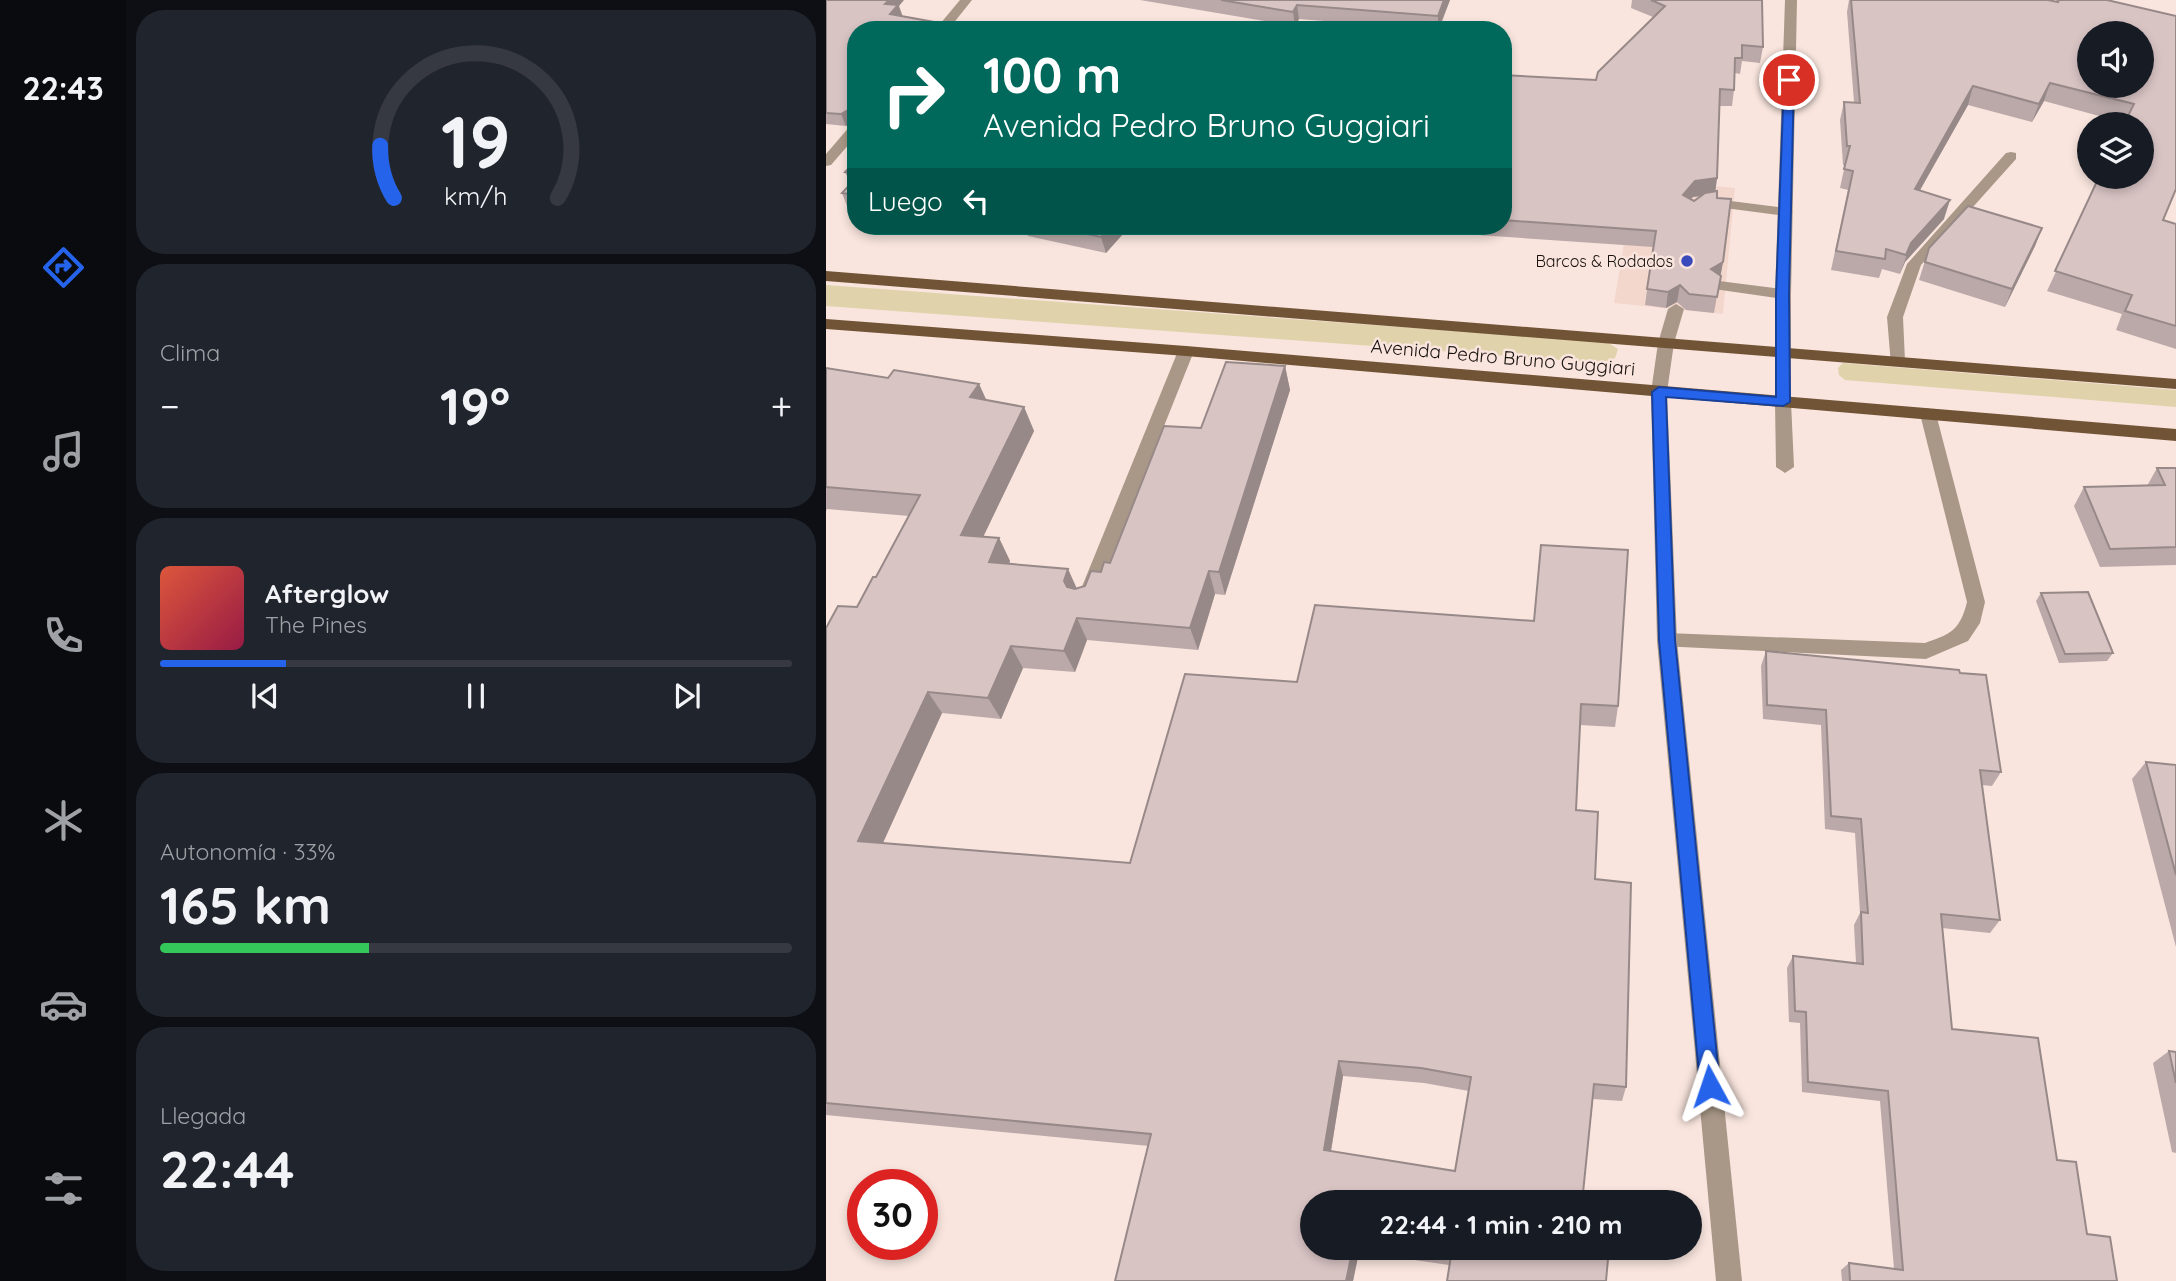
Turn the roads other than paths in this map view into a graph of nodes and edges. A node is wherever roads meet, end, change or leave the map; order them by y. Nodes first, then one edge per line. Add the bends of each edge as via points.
1 (967, 0) edge
2 (1791, 0) edge
3 (949, 21) edge
4 (847, 138) edge
5 (2011, 156) dead end
6 (826, 162) edge
7 (1690, 211) edge
8 (1786, 212) junction
9 (826, 276) edge
10 (1719, 286) edge
11 (1783, 294) junction
12 (1676, 309) edge
13 (826, 324) edge
14 (1666, 343) junction
15 (1186, 351) junction
16 (1784, 352) junction
17 (1897, 361) junction
18 (2176, 384) edge
19 (1659, 392) junction
20 (1783, 402) junction
21 (1928, 414) junction
22 (2176, 435) edge
23 (1785, 467) dead end
24 (1085, 602) edge
25 (1667, 640) junction
26 (1729, 1281) edge

1 - 3 street
2 - 8 street
4 - 6 street
5 - 17 street via 1914,264 1895,317
7 - 8 street via 1698,203 1714,201
8 - 11 street
9 - 14 main road, Avenida Pedro Bruno Guggiari
10 - 11 street
11 - 16 street
12 - 14 street
13 - 15 main road, Avenida Pedro Bruno Guggiari
14 - 16 main road, Avenida Pedro Bruno Guggiari
14 - 19 street
15 - 19 main road, Avenida Pedro Bruno Guggiari
15 - 24 street
16 - 17 main road, Avenida Pedro Bruno Guggiari
16 - 20 street
17 - 18 main road, Avenida Pedro Bruno Guggiari
19 - 20 main road, Avenida Pedro Bruno Guggiari
19 - 25 street
20 - 21 main road, Avenida Pedro Bruno Guggiari
20 - 23 street
21 - 22 main road, Avenida Pedro Bruno Guggiari
21 - 25 street via 1976,602 1972,624 1955,640 1926,650
25 - 26 street

